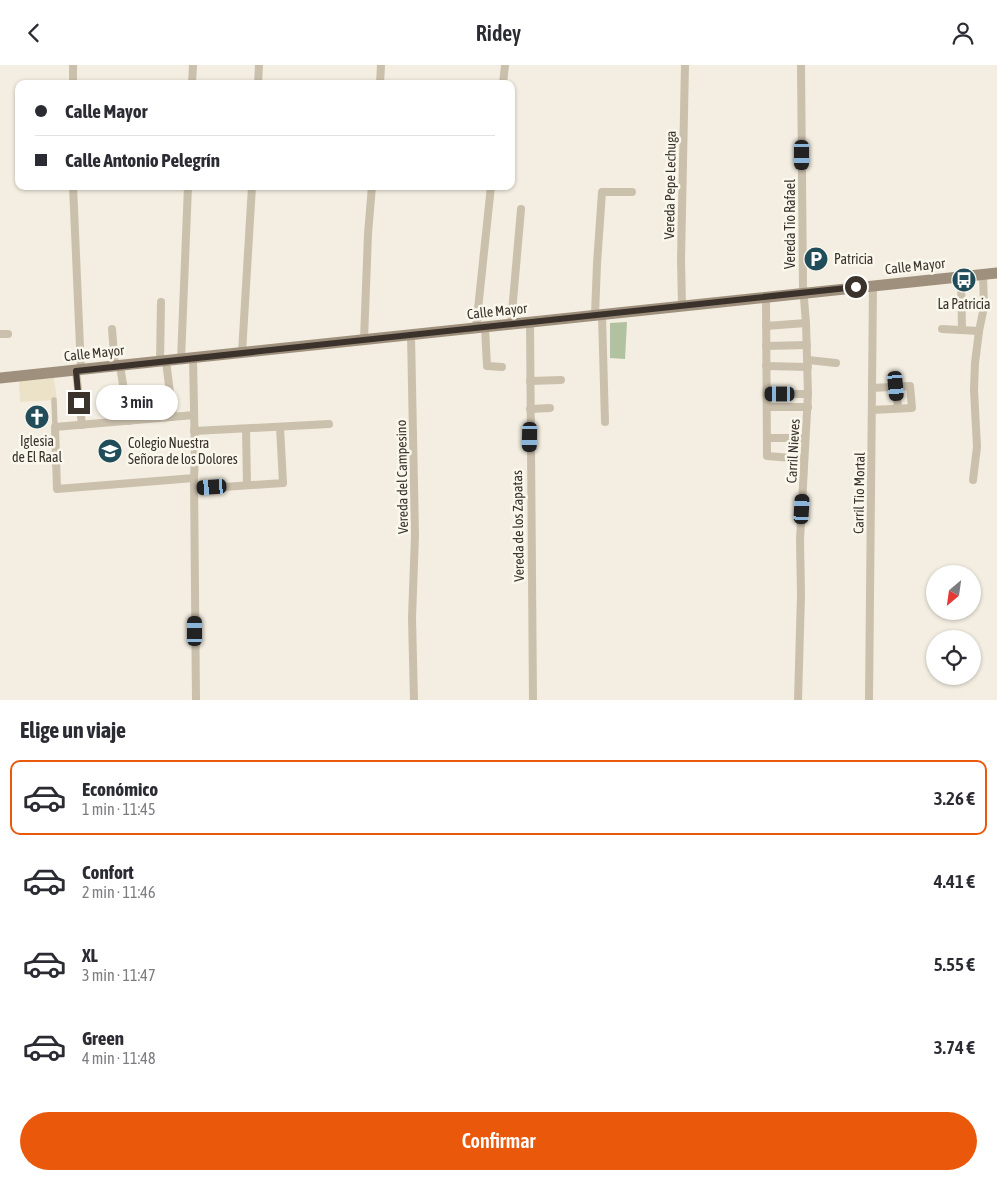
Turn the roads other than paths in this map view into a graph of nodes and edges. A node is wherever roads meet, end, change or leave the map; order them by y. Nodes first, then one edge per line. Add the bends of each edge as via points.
1 (73, 65) edge
2 (193, 65) edge
3 (259, 65) edge
4 (381, 65) edge
5 (505, 65) edge
6 (685, 65) edge
7 (801, 65) edge
8 (73, 80) edge
9 (192, 80) edge
10 (258, 80) edge
11 (380, 80) edge
12 (503, 80) edge
13 (73, 190) edge
14 (188, 190) edge
15 (252, 190) edge
16 (372, 190) edge
17 (491, 190) edge
18 (632, 192) dead end
19 (521, 209) dead end
20 (997, 273) edge
21 (983, 274) junction
22 (961, 276) junction
23 (873, 285) junction
24 (804, 293) junction
25 (766, 297) junction
26 (162, 302) dead end
27 (682, 306) junction
28 (599, 315) junction
29 (530, 322) junction
30 (806, 323) junction
31 (511, 324) junction
32 (766, 326) junction
33 (481, 327) junction
34 (112, 329) dead end
35 (942, 329) dead end
36 (962, 329) junction
37 (979, 331) junction
38 (411, 335) junction
39 (364, 339) junction
40 (807, 345) junction
41 (766, 346) junction
42 (242, 353) junction
43 (193, 358) junction
44 (181, 360) junction
45 (162, 362) junction
46 (808, 363) junction
47 (836, 363) dead end
48 (117, 366) junction
49 (766, 366) junction
50 (502, 367) dead end
51 (78, 370) junction
52 (0, 379) edge
53 (561, 380) dead end
54 (530, 381) junction
55 (896, 386) junction
56 (872, 388) junction
57 (767, 394) junction
58 (808, 394) junction
59 (54, 400) dead end
60 (767, 407) junction
61 (808, 407) junction
62 (550, 408) dead end
63 (898, 408) junction
64 (530, 409) junction
65 (872, 410) junction
66 (194, 415) junction
67 (174, 417) junction
68 (128, 421) junction
69 (605, 422) dead end
70 (329, 424) dead end
71 (82, 425) junction
72 (55, 427) junction
73 (280, 427) junction
74 (246, 429) junction
75 (194, 431) junction
76 (767, 438) junction
77 (805, 438) junction
78 (804, 459) junction
79 (194, 477) junction
80 (973, 479) dead end
81 (247, 485) junction
82 (194, 489) junction
83 (196, 700) edge
84 (414, 700) edge
85 (533, 700) edge
86 (798, 700) edge
87 (869, 700) edge

1 - 8 street
2 - 9 street
3 - 10 street
4 - 11 street
5 - 12 street
6 - 27 street, Vereda Pepe Lechuga
7 - 24 street, Vereda Tio Rafael
13 - 51 street
14 - 44 street
15 - 42 street
16 - 39 street
17 - 33 street
18 - 28 street via 602,192 597,264
19 - 31 street
20 - 21 main road, Calle Mayor
21 - 22 main road, Calle Mayor
21 - 37 street via 984,307
22 - 23 main road, Calle Mayor
22 - 36 street
23 - 24 main road, Calle Mayor
23 - 56 street, Carril Tio Mortal
24 - 25 main road, Calle Mayor
24 - 30 street, Carril Nieves
25 - 27 main road, Calle Mayor
25 - 32 street
26 - 45 street
27 - 28 main road, Calle Mayor
28 - 29 main road, Calle Mayor
28 - 69 street
29 - 31 main road, Calle Mayor
29 - 54 street, Vereda de los Zapatas
30 - 32 street
30 - 40 street, Carril Nieves
31 - 33 main road, Calle Mayor
32 - 41 street
33 - 38 main road, Calle Mayor
33 - 50 street via 487,366
34 - 48 street
35 - 36 street
36 - 37 street
37 - 80 street
38 - 39 main road, Calle Mayor
38 - 84 street, Vereda del Campesino
39 - 42 main road, Calle Mayor
40 - 41 street
40 - 46 street, Carril Nieves
41 - 49 street
42 - 43 main road, Calle Mayor
43 - 44 main road, Calle Mayor
43 - 66 street
44 - 45 main road, Calle Mayor
45 - 48 main road, Calle Mayor
45 - 67 street
46 - 47 street
46 - 49 street
46 - 58 street, Carril Nieves
48 - 51 main road, Calle Mayor
48 - 68 street
49 - 57 street
51 - 52 main road, Calle Mayor
51 - 71 street
53 - 54 street
54 - 64 street, Vereda de los Zapatas
55 - 56 street
55 - 63 street
55 - 63 street via 910,386 912,408
56 - 65 street, Carril Tio Mortal
57 - 58 street
57 - 60 street
58 - 61 street, Carril Nieves
59 - 72 street
60 - 61 street
60 - 76 street
61 - 77 street, Carril Nieves
62 - 64 street
63 - 65 street
64 - 85 street, Vereda de los Zapatas
65 - 87 street, Carril Tio Mortal
66 - 67 street
66 - 75 street
67 - 68 street
68 - 71 street
70 - 73 street
71 - 72 street
72 - 79 street via 57,489
73 - 74 street
73 - 81 street via 283,483
74 - 75 street
74 - 81 street
75 - 79 street
76 - 77 street
76 - 78 street via 767,456
77 - 78 street, Carril Nieves
78 - 86 street, Carril Nieves
79 - 82 street
81 - 82 street
82 - 83 street

